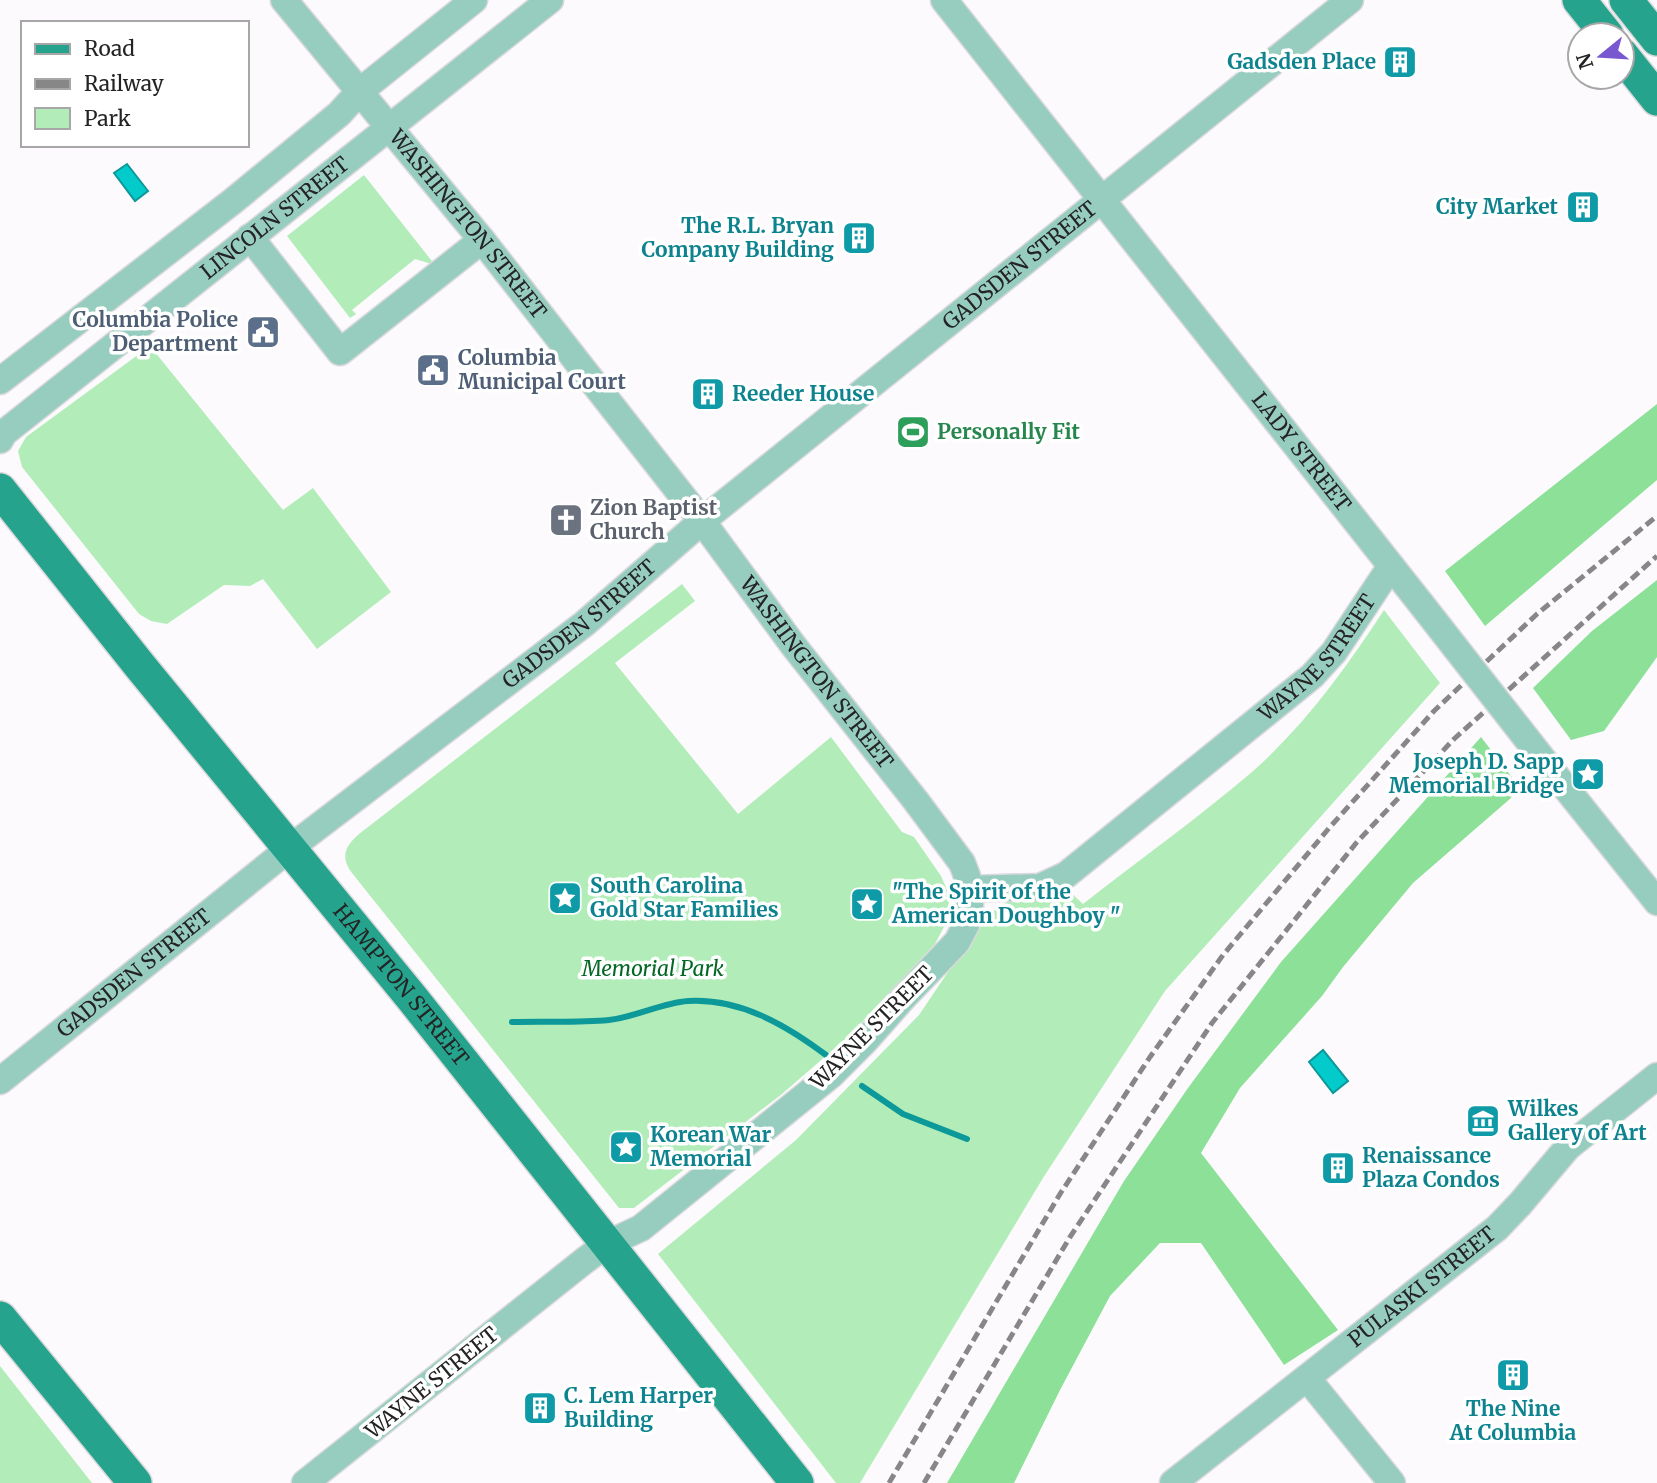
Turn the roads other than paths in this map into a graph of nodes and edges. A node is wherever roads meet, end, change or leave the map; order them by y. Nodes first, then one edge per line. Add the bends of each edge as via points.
1 (285, 0) edge
2 (474, 0) edge
3 (550, 0) edge
4 (944, 0) edge
5 (1350, 0) edge
6 (1579, 0) edge
7 (1626, 0) edge
8 (1596, 21) edge
9 (1657, 39) edge
10 (1636, 73) edge
11 (359, 92) junction
12 (1657, 99) edge
13 (388, 127) junction
14 (1102, 199) junction
15 (250, 237) junction
16 (482, 240) junction
17 (0, 381) edge
18 (0, 440) edge
19 (0, 490) edge
20 (702, 521) junction
21 (1391, 566) junction
22 (290, 848) junction
23 (970, 889) junction
24 (1657, 902) edge
25 (1657, 1076) edge
26 (0, 1081) edge
27 (607, 1244) junction
28 (0, 1318) edge
29 (1307, 1378) junction
30 (796, 1481) edge
31 (135, 1483) edge
32 (305, 1483) edge
33 (1173, 1483) edge
34 (1392, 1483) edge

1 - 11 street, WASHINGTON STREET
2 - 11 street, LINCOLN STREET
3 - 13 street, LINCOLN STREET
4 - 14 street, LADY STREET
5 - 14 street, GADSDEN STREET
6 - 8 main road
7 - 9 main road
10 - 12 main road
11 - 13 street, WASHINGTON STREET
11 - 17 street, LINCOLN STREET via 339,114 233,201
13 - 15 street, LINCOLN STREET
13 - 16 street, WASHINGTON STREET
14 - 20 street, GADSDEN STREET
14 - 21 street, LADY STREET
15 - 16 street via 340,352
15 - 18 street, LINCOLN STREET
16 - 20 street, WASHINGTON STREET
19 - 22 main road, HAMPTON STREET
20 - 22 street, GADSDEN STREET via 535,664
20 - 23 street, WASHINGTON STREET via 955,853
21 - 23 street, WAYNE STREET via 1334,652 1312,676 1066,875 1040,887
21 - 24 street, LADY STREET, bridge
22 - 26 street, GADSDEN STREET
22 - 27 main road, HAMPTON STREET
23 - 27 street, WAYNE STREET via 968,917 957,942 831,1075 641,1228
25 - 29 street, PULASKI STREET via 1568,1147 1497,1228
27 - 30 main road, HAMPTON STREET
27 - 32 street, WAYNE STREET
28 - 31 main road
29 - 33 street, PULASKI STREET
29 - 34 street

